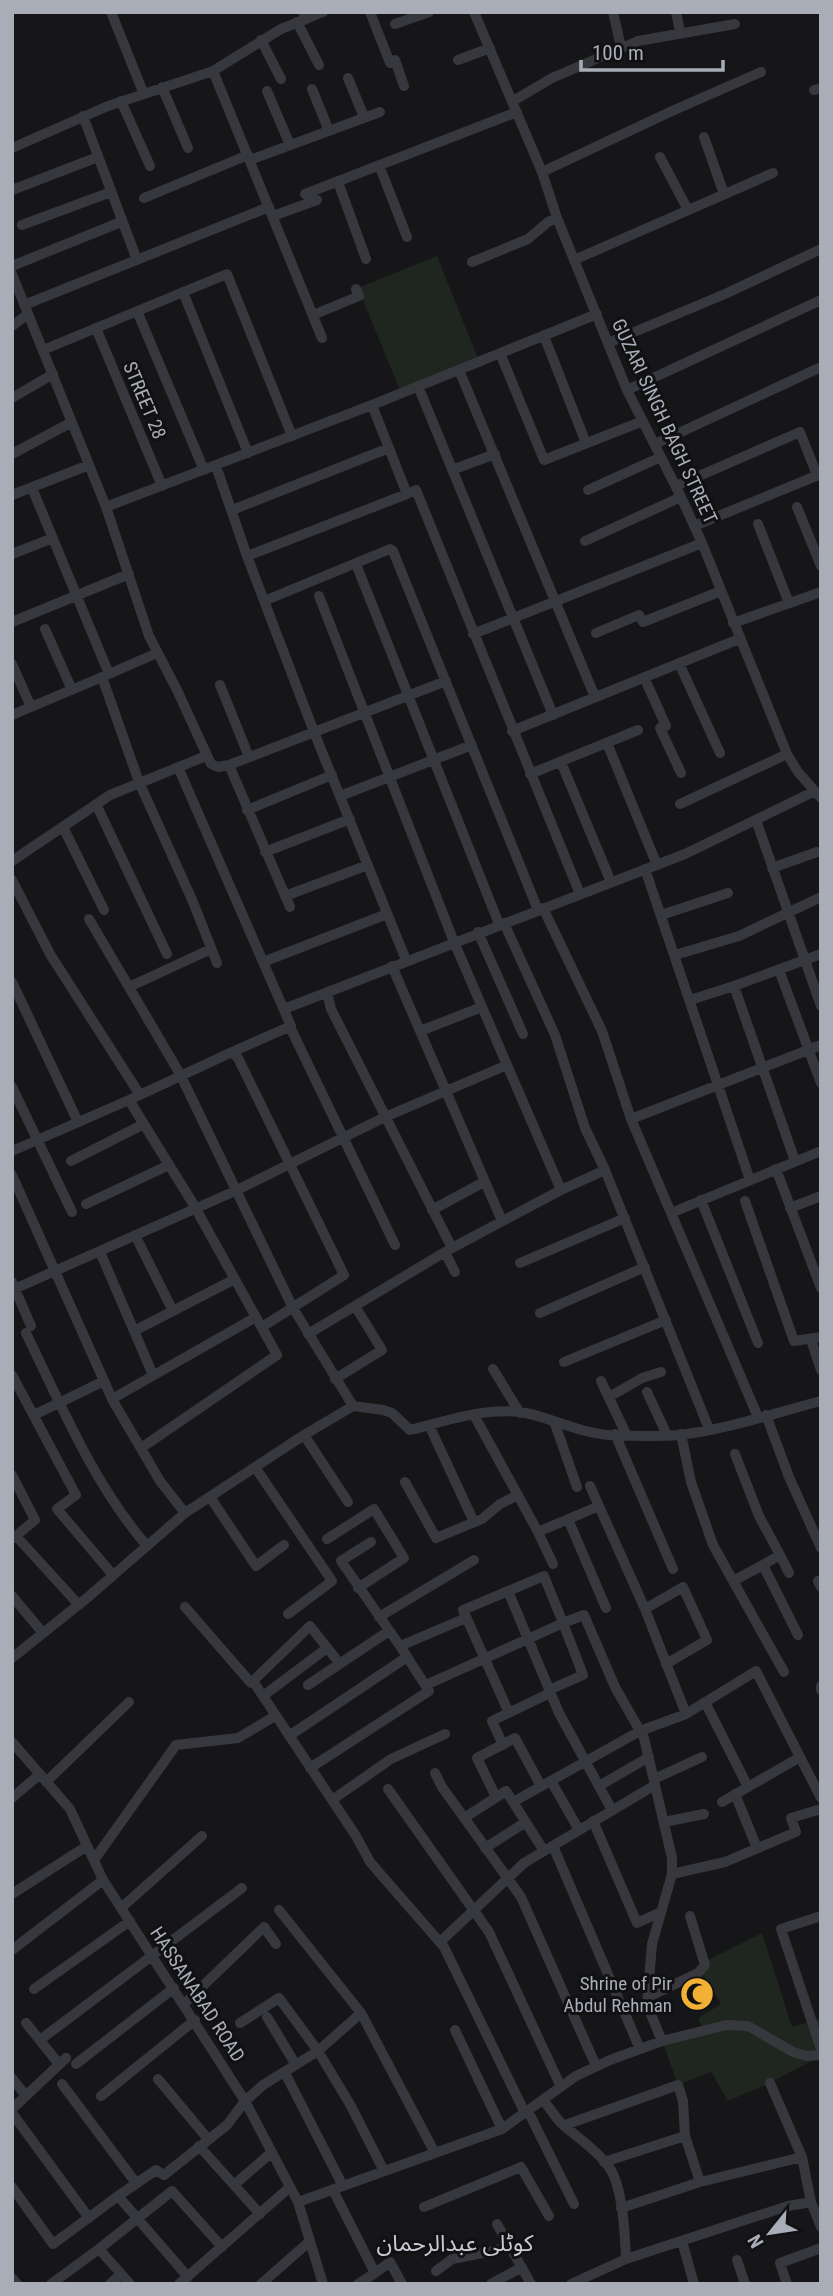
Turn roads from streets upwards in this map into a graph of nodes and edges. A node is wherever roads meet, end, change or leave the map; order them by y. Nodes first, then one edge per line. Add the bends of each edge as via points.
1 (111, 12) edge
2 (323, 12) edge
3 (370, 12) edge
4 (429, 12) edge
5 (474, 12) edge
6 (613, 12) edge
7 (676, 12) edge
8 (302, 18) edge
9 (396, 24) dead end
10 (735, 24) dead end
11 (680, 32) junction
12 (261, 40) junction
13 (621, 47) junction
14 (489, 48) junction
15 (458, 60) dead end
16 (319, 65) dead end
17 (213, 71) junction
18 (761, 72) dead end
19 (348, 78) dead end
20 (281, 79) dead end
21 (404, 86) dead end
22 (162, 88) junction
23 (312, 89) dead end
24 (267, 91) dead end
25 (143, 92) junction
26 (121, 101) junction
27 (515, 106) junction
28 (380, 112) dead end
29 (83, 116) junction
30 (365, 117) junction
31 (329, 131) junction
32 (704, 137) dead end
33 (290, 145) junction
34 (12, 148) edge
35 (188, 148) dead end
36 (98, 157) junction
37 (660, 157) dead end
38 (249, 158) junction
39 (379, 165) junction
40 (150, 166) dead end
41 (542, 172) junction
42 (773, 173) dead end
43 (338, 182) junction
44 (12, 190) edge
45 (111, 192) junction
46 (305, 194) dead end
47 (724, 194) junction
48 (144, 198) dead end
49 (317, 200) dead end
50 (688, 210) junction
51 (271, 212) junction
52 (557, 218) junction
53 (121, 222) junction
54 (22, 225) dead end
55 (407, 237) dead end
56 (821, 249) edge
57 (366, 259) dead end
58 (137, 260) junction
59 (574, 260) junction
60 (472, 262) dead end
61 (12, 266) edge
62 (12, 274) edge
63 (356, 289) dead end
64 (183, 292) junction
65 (821, 300) edge
66 (26, 310) junction
67 (138, 311) junction
68 (597, 314) junction
69 (313, 315) junction
70 (12, 326) edge
71 (96, 328) junction
72 (544, 336) junction
73 (322, 338) dead end
74 (608, 343) junction
75 (43, 350) junction
76 (500, 353) junction
77 (459, 370) junction
78 (820, 371) edge
79 (53, 374) junction
80 (418, 386) junction
81 (627, 390) junction
82 (12, 398) edge
83 (372, 405) junction
84 (643, 421) junction
85 (72, 422) junction
86 (292, 436) junction
87 (586, 443) junction
88 (655, 444) junction
89 (389, 448) junction
90 (248, 453) junction
91 (12, 454) edge
92 (495, 454) junction
93 (661, 457) junction
94 (89, 465) junction
95 (204, 470) junction
96 (452, 470) junction
97 (218, 472) dead end
98 (819, 474) edge
99 (162, 486) junction
100 (32, 488) junction
101 (588, 490) dead end
102 (679, 491) junction
103 (407, 494) junction
104 (12, 495) edge
105 (106, 507) junction
106 (797, 507) dead end
107 (232, 510) junction
108 (758, 524) dead end
109 (694, 526) junction
110 (53, 538) junction
111 (585, 541) dead end
112 (702, 543) junction
113 (12, 554) edge
114 (247, 556) junction
115 (356, 564) junction
116 (821, 566) edge
117 (130, 574) junction
118 (721, 591) junction
119 (821, 592) edge
120 (76, 595) junction
121 (319, 596) dead end
122 (264, 601) junction
123 (557, 602) junction
124 (789, 603) junction
125 (513, 619) junction
126 (12, 622) edge
127 (733, 623) junction
128 (44, 629) dead end
129 (596, 633) dead end
130 (473, 634) junction
131 (739, 639) junction
132 (157, 653) junction
133 (679, 663) junction
134 (12, 664) edge
135 (105, 676) junction
136 (644, 677) junction
137 (446, 681) junction
138 (220, 685) dead end
139 (72, 690) junction
140 (410, 695) junction
141 (595, 697) junction
142 (30, 708) junction
143 (364, 713) junction
144 (12, 715) edge
145 (553, 715) junction
146 (638, 730) dead end
147 (512, 731) junction
148 (314, 732) junction
149 (607, 743) junction
150 (472, 744) junction
151 (720, 753) dead end
152 (787, 754) junction
153 (206, 756) junction
154 (249, 757) junction
155 (434, 759) junction
156 (561, 762) junction
157 (229, 765) junction
158 (178, 767) junction
159 (681, 773) dead end
160 (530, 774) junction
161 (332, 775) junction
162 (388, 777) junction
163 (139, 782) junction
164 (818, 795) edge
165 (340, 796) junction
166 (96, 804) junction
167 (680, 804) dead end
168 (247, 810) junction
169 (349, 819) junction
170 (756, 820) junction
171 (63, 827) junction
172 (265, 852) junction
173 (817, 852) dead end
174 (14, 856) edge
175 (368, 865) junction
176 (657, 865) junction
177 (772, 867) junction
178 (645, 869) junction
179 (12, 880) edge
180 (611, 882) junction
181 (728, 893) dead end
182 (580, 894) junction
183 (821, 897) edge
184 (540, 909) junction
185 (104, 910) dead end
186 (387, 914) junction
187 (788, 914) junction
188 (661, 915) junction
189 (89, 919) dead end
190 (501, 924) junction
191 (478, 932) junction
192 (454, 942) junction
193 (211, 949) junction
194 (167, 954) dead end
195 (821, 954) edge
196 (674, 955) junction
197 (406, 960) junction
198 (263, 961) junction
199 (804, 961) junction
200 (217, 963) dead end
201 (392, 966) junction
202 (779, 970) junction
203 (12, 982) edge
204 (734, 986) junction
205 (129, 987) junction
206 (327, 992) junction
207 (690, 1000) junction
208 (821, 1006) edge
209 (482, 1007) junction
210 (284, 1009) junction
211 (290, 1027) junction
212 (420, 1031) junction
213 (523, 1034) dead end
214 (821, 1045) edge
215 (808, 1050) junction
216 (232, 1052) junction
217 (507, 1065) junction
218 (763, 1067) junction
219 (180, 1074) junction
220 (821, 1083) edge
221 (718, 1084) junction
222 (12, 1087) edge
223 (446, 1091) junction
224 (140, 1095) junction
225 (129, 1100) junction
226 (386, 1117) junction
227 (631, 1119) junction
228 (78, 1122) junction
229 (144, 1124) junction
230 (345, 1137) junction
231 (37, 1140) junction
232 (12, 1151) edge
233 (821, 1151) edge
234 (71, 1161) dead end
235 (795, 1161) junction
236 (290, 1164) junction
237 (169, 1165) junction
238 (605, 1170) junction
239 (776, 1170) junction
240 (12, 1175) edge
241 (750, 1180) junction
242 (482, 1183) dead end
243 (561, 1190) junction
244 (235, 1191) junction
245 (821, 1196) edge
246 (701, 1200) junction
247 (745, 1201) dead end
248 (86, 1205) dead end
249 (195, 1208) junction
250 (790, 1208) junction
251 (432, 1210) junction
252 (72, 1212) dead end
253 (671, 1213) junction
254 (625, 1218) junction
255 (502, 1221) junction
256 (135, 1236) junction
257 (396, 1245) dead end
258 (448, 1250) junction
259 (100, 1252) junction
260 (520, 1263) dead end
261 (645, 1267) junction
262 (57, 1271) junction
263 (455, 1272) dead end
264 (235, 1279) junction
265 (820, 1283) edge
266 (13, 1287) edge
267 (355, 1306) junction
268 (293, 1308) junction
269 (173, 1311) junction
270 (540, 1313) dead end
271 (256, 1317) junction
272 (666, 1321) junction
273 (262, 1327) junction
274 (134, 1331) junction
275 (308, 1335) junction
276 (816, 1338) edge
277 (758, 1343) dead end
278 (564, 1362) dead end
279 (493, 1369) dead end
280 (821, 1370) edge
281 (661, 1372) dead end
282 (12, 1375) edge
283 (153, 1376) junction
284 (335, 1379) junction
285 (104, 1381) junction
286 (601, 1381) dead end
287 (647, 1392) dead end
288 (609, 1397) junction
289 (112, 1399) junction
290 (821, 1401) edge
291 (60, 1402) junction
292 (353, 1406) junction
293 (520, 1413) junction
294 (34, 1415) junction
295 (474, 1415) junction
296 (762, 1416) junction
297 (554, 1421) junction
298 (429, 1425) junction
299 (709, 1429) junction
300 (620, 1434) junction
301 (681, 1434) junction
302 (304, 1435) junction
303 (667, 1435) junction
304 (141, 1448) junction
305 (735, 1454) dead end
306 (255, 1467) junction
307 (12, 1475) edge
308 (405, 1482) dead end
309 (590, 1486) dead end
310 (577, 1487) dead end
311 (517, 1495) junction
312 (210, 1497) junction
313 (348, 1502) dead end
314 (599, 1506) junction
315 (185, 1513) junction
316 (568, 1519) junction
317 (474, 1522) junction
318 (538, 1532) junction
319 (14, 1537) edge
320 (327, 1539) dead end
321 (371, 1542) dead end
322 (285, 1545) dead end
323 (147, 1546) junction
324 (821, 1548) edge
325 (780, 1555) junction
326 (474, 1560) dead end
327 (553, 1564) dead end
328 (763, 1565) junction
329 (673, 1569) dead end
330 (789, 1573) dead end
331 (113, 1575) junction
332 (733, 1581) junction
333 (358, 1588) junction
334 (508, 1591) junction
335 (12, 1596) edge
336 (79, 1605) junction
337 (185, 1606) dead end
338 (606, 1608) dead end
339 (645, 1609) junction
340 (288, 1614) dead end
341 (379, 1617) junction
342 (466, 1618) junction
343 (563, 1623) junction
344 (389, 1631) junction
345 (43, 1633) junction
346 (798, 1635) dead end
347 (528, 1639) junction
348 (400, 1646) junction
349 (327, 1648) junction
350 (407, 1657) junction
351 (12, 1658) edge
352 (485, 1659) junction
353 (340, 1664) junction
354 (666, 1664) junction
355 (785, 1672) dead end
356 (253, 1681) junction
357 (308, 1685) dead end
358 (426, 1685) junction
359 (549, 1691) junction
360 (263, 1696) junction
361 (129, 1702) dead end
362 (705, 1702) junction
363 (509, 1713) junction
364 (686, 1714) junction
365 (275, 1716) junction
366 (640, 1731) junction
367 (445, 1734) dead end
368 (289, 1736) junction
369 (13, 1745) edge
370 (503, 1745) junction
371 (649, 1757) junction
372 (702, 1757) dead end
373 (800, 1758) junction
374 (585, 1762) junction
375 (310, 1768) junction
376 (435, 1773) dead end
377 (43, 1778) junction
378 (655, 1782) junction
379 (546, 1784) junction
380 (599, 1786) junction
381 (748, 1787) junction
382 (388, 1788) dead end
383 (735, 1794) junction
384 (496, 1797) junction
385 (12, 1798) edge
386 (821, 1798) edge
387 (331, 1800) junction
388 (513, 1802) junction
389 (722, 1802) dead end
390 (821, 1809) edge
391 (612, 1810) junction
392 (704, 1814) dead end
393 (464, 1818) junction
394 (526, 1822) junction
395 (593, 1822) junction
396 (664, 1822) junction
397 (579, 1830) junction
398 (202, 1836) dead end
399 (87, 1846) junction
400 (485, 1847) junction
401 (548, 1848) junction
402 (757, 1848) junction
403 (94, 1860) junction
404 (672, 1874) junction
405 (103, 1880) junction
406 (508, 1880) junction
407 (243, 1888) dead end
408 (12, 1894) edge
409 (121, 1908) junction
410 (279, 1910) dead end
411 (474, 1911) junction
412 (661, 1912) junction
413 (690, 1916) dead end
414 (821, 1916) edge
415 (130, 1921) junction
416 (440, 1942) junction
417 (276, 1944) dead end
418 (12, 1950) edge
419 (153, 1956) junction
420 (174, 1988) junction
421 (34, 1989) dead end
422 (648, 1997) junction
423 (184, 2004) junction
424 (360, 2013) junction
425 (267, 2017) dead end
426 (195, 2020) junction
427 (26, 2023) dead end
428 (240, 2024) dead end
429 (455, 2030) dead end
430 (40, 2040) junction
431 (662, 2041) junction
432 (640, 2049) junction
433 (821, 2049) edge
434 (318, 2051) junction
435 (821, 2055) edge
436 (67, 2062) junction
437 (296, 2065) junction
438 (596, 2066) junction
439 (285, 2073) junction
440 (12, 2078) edge
441 (158, 2079) dead end
442 (771, 2083) dead end
443 (62, 2084) dead end
444 (561, 2087) junction
445 (26, 2096) junction
446 (101, 2096) dead end
447 (543, 2100) junction
448 (245, 2101) junction
449 (12, 2111) edge
450 (526, 2112) junction
451 (565, 2125) junction
452 (502, 2129) junction
453 (685, 2136) junction
454 (204, 2143) junction
455 (271, 2152) junction
456 (435, 2153) junction
457 (802, 2157) junction
458 (604, 2162) junction
459 (384, 2171) junction
460 (701, 2182) junction
461 (136, 2183) junction
462 (234, 2185) junction
463 (12, 2187) edge
464 (290, 2187) junction
465 (338, 2188) junction
466 (118, 2196) junction
467 (298, 2202) junction
468 (811, 2202) junction
469 (575, 2204) dead end
470 (424, 2207) dead end
471 (621, 2208) junction
472 (260, 2214) junction
473 (549, 2216) dead end
474 (89, 2218) junction
475 (137, 2218) junction
476 (497, 2224) dead end
477 (821, 2227) edge
478 (682, 2241) junction
479 (310, 2242) junction
480 (509, 2245) junction
481 (222, 2247) junction
482 (821, 2248) edge
483 (99, 2249) junction
484 (626, 2259) junction
485 (737, 2260) dead end
486 (522, 2267) junction
487 (436, 2271) dead end
488 (375, 2273) junction
489 (121, 2274) junction
490 (12, 2278) edge
491 (184, 2280) edge
492 (585, 2281) edge
493 (690, 2283) edge
494 (18, 2284) edge
495 (51, 2284) edge
496 (110, 2284) edge
497 (130, 2284) edge
498 (261, 2284) edge
499 (323, 2284) edge
500 (358, 2284) edge
501 (402, 2284) edge
502 (491, 2284) edge
503 (531, 2284) edge
504 (571, 2284) edge
505 (745, 2284) edge
506 (787, 2284) edge

1 - 25 street
2 - 8 street
3 - 21 street
4 - 9 street
5 - 14 street, GUZARI SINGH BAGH STREET
6 - 13 street
7 - 11 street
8 - 12 street
8 - 16 street
10 - 11 street
11 - 13 street
12 - 17 street
12 - 20 street
13 - 27 street via 552,78
14 - 15 street
14 - 27 street, GUZARI SINGH BAGH STREET
17 - 22 street
17 - 38 street
18 - 41 street
19 - 30 street
22 - 25 street
22 - 35 street
23 - 31 street
24 - 33 street
25 - 26 street
26 - 29 street
26 - 40 street
27 - 39 street
27 - 41 street, GUZARI SINGH BAGH STREET
28 - 30 street
29 - 34 street
29 - 36 street
30 - 31 street
31 - 33 street
32 - 47 street
33 - 38 street
36 - 44 street
36 - 45 street
37 - 50 street
38 - 48 street
38 - 51 street
39 - 43 street
39 - 55 street
41 - 52 street, GUZARI SINGH BAGH STREET
42 - 47 street
43 - 46 street
43 - 57 street
45 - 53 street
45 - 54 street
47 - 50 street
49 - 51 street
50 - 59 street
51 - 58 street
51 - 69 street
52 - 59 street, GUZARI SINGH BAGH STREET
52 - 60 street via 528,239
53 - 58 street
53 - 61 street
56 - 74 street
58 - 66 street
59 - 68 street, GUZARI SINGH BAGH STREET
62 - 66 street
63 - 69 street via 359,296
64 - 67 street
64 - 86 street via 227,274
64 - 90 street
65 - 81 street
66 - 70 street
66 - 75 street
67 - 71 street
67 - 95 street
68 - 72 street
68 - 74 street, GUZARI SINGH BAGH STREET
69 - 73 street
71 - 75 street
71 - 99 street, STREET 28
72 - 76 street
72 - 87 street
74 - 81 street, GUZARI SINGH BAGH STREET
75 - 79 street
76 - 77 street
76 - 87 street via 544,460
77 - 80 street
77 - 92 street
78 - 88 street
79 - 82 street
79 - 85 street
80 - 83 street
80 - 96 street
81 - 84 street, GUZARI SINGH BAGH STREET
83 - 86 street
83 - 89 street
84 - 87 street
84 - 88 street, GUZARI SINGH BAGH STREET
85 - 91 street
85 - 94 street
86 - 90 street
88 - 93 street, GUZARI SINGH BAGH STREET
89 - 103 street
89 - 107 street
90 - 95 street
92 - 96 street
92 - 123 street
93 - 101 street
93 - 102 street, GUZARI SINGH BAGH STREET
94 - 100 street
94 - 105 street
95 - 99 street
96 - 125 street
97 - 107 street
98 - 102 street via 800,432
98 - 109 street
99 - 105 street
100 - 104 street
100 - 110 street
102 - 109 street, GUZARI SINGH BAGH STREET
102 - 111 street
103 - 114 street
103 - 130 street via 416,490
105 - 117 street
106 - 116 street
107 - 114 street
108 - 124 street
109 - 112 street, GUZARI SINGH BAGH STREET
110 - 113 street
110 - 120 street
112 - 118 street, GUZARI SINGH BAGH STREET
112 - 123 street
114 - 122 street
115 - 122 street
115 - 137 street via 393,551
115 - 140 street
117 - 120 street
117 - 132 street
118 - 127 street, GUZARI SINGH BAGH STREET
118 - 129 street via 643,622 639,615
119 - 124 street
120 - 126 street
120 - 135 street
121 - 143 street
122 - 148 street
123 - 125 street
123 - 141 street
124 - 127 street
125 - 130 street
125 - 145 street
127 - 131 street, GUZARI SINGH BAGH STREET
128 - 139 street
130 - 147 street
131 - 133 street
131 - 152 street, GUZARI SINGH BAGH STREET
132 - 135 street
132 - 153 street
133 - 136 street
133 - 151 street
134 - 142 street
135 - 139 street
135 - 163 street
136 - 141 street
136 - 159 street
137 - 140 street
137 - 150 street
138 - 154 street
139 - 142 street
140 - 143 street
140 - 155 street
141 - 145 street
142 - 144 street
143 - 148 street
143 - 162 street
145 - 147 street
146 - 149 street
147 - 160 street
148 - 154 street
148 - 161 street
149 - 156 street
149 - 176 street
150 - 155 street
150 - 184 street
152 - 164 street, GUZARI SINGH BAGH STREET
152 - 167 street
153 - 157 street via 215,767
153 - 158 street
154 - 157 street
155 - 162 street
155 - 190 street
156 - 160 street
156 - 180 street
157 - 168 street
158 - 163 street
158 - 198 street
160 - 182 street
161 - 165 street
161 - 168 street
162 - 165 street
162 - 192 street
163 - 166 street
163 - 193 street
164 - 170 street
165 - 169 street
166 - 171 street
166 - 194 street
168 - 172 street
169 - 172 street
169 - 175 street
170 - 176 street
170 - 177 street
171 - 174 street
171 - 185 street
172 - 175 street via 288,902
173 - 177 street
175 - 186 street
176 - 178 street
177 - 187 street
178 - 180 street
178 - 188 street
179 - 224 street via 50,954
180 - 182 street
181 - 188 street
182 - 184 street
183 - 187 street
184 - 190 street
184 - 227 street via 602,1031
186 - 197 street
186 - 198 street
187 - 196 street via 739,936
187 - 199 street
188 - 196 street
189 - 205 street
190 - 191 street
190 - 238 street via 555,1035 585,1128
191 - 192 street
191 - 213 street
192 - 197 street
192 - 209 street
193 - 200 street
193 - 205 street
195 - 199 street
196 - 207 street
197 - 201 street
198 - 210 street
199 - 202 street
199 - 208 street
201 - 206 street
201 - 212 street
202 - 204 street
202 - 215 street
203 - 228 street
204 - 207 street
204 - 218 street
205 - 219 street
206 - 210 street
206 - 226 street via 331,1009
207 - 221 street
209 - 212 street
209 - 217 street
210 - 211 street
211 - 216 street
211 - 230 street
212 - 223 street
214 - 215 street
215 - 218 street
215 - 220 street
216 - 219 street
216 - 236 street
217 - 223 street
217 - 243 street
218 - 221 street
218 - 235 street
219 - 224 street
219 - 244 street
221 - 227 street
221 - 241 street
222 - 231 street
223 - 226 street
223 - 255 street
224 - 225 street
225 - 228 street
225 - 229 street
226 - 230 street
226 - 251 street
227 - 253 street
228 - 231 street
229 - 234 street
229 - 237 street
230 - 236 street
230 - 257 street
231 - 232 street
231 - 252 street
233 - 235 street
235 - 239 street
236 - 244 street
236 - 268 street via 344,1275
237 - 248 street
237 - 249 street
238 - 243 street
238 - 254 street
239 - 241 street
239 - 250 street
240 - 262 street
241 - 246 street
242 - 251 street
243 - 255 street
244 - 249 street
244 - 268 street
245 - 250 street
246 - 253 street
246 - 277 street
247 - 276 street via 794,1341
249 - 256 street
249 - 264 street
250 - 265 street
251 - 258 street
253 - 296 street
254 - 260 street
254 - 261 street
255 - 258 street
256 - 259 street
256 - 269 street
258 - 263 street
258 - 267 street
259 - 262 street
259 - 274 street
261 - 270 street
261 - 272 street
262 - 266 street
262 - 285 street
264 - 269 street
264 - 271 street
266 - 291 street
267 - 275 street
267 - 284 street via 382,1350
268 - 273 street
268 - 275 street
269 - 274 street
271 - 273 street
271 - 283 street
272 - 278 street
272 - 299 street
273 - 304 street via 277,1355
274 - 283 street
275 - 284 street
276 - 280 street
279 - 293 street
281 - 288 street
282 - 294 street
283 - 289 street
284 - 292 street
285 - 289 street
285 - 291 street
286 - 288 street
287 - 303 street
288 - 300 street
289 - 304 street
290 - 296 street
291 - 294 street
291 - 323 street via 121,1516
292 - 298 street via 392,1413 410,1430
292 - 302 street
293 - 295 street
293 - 297 street
294 - 331 street via 76,1495 57,1509
295 - 298 street
295 - 311 street
296 - 299 street
296 - 324 street
297 - 300 street
297 - 310 street
298 - 317 street
299 - 301 street
300 - 303 street
300 - 329 street
301 - 303 street
301 - 332 street via 691,1482 713,1545
302 - 306 street
302 - 313 street
304 - 315 street
305 - 325 street
306 - 312 street
306 - 340 street via 332,1581
307 - 319 street via 35,1520
308 - 317 street via 436,1538
309 - 314 street
311 - 317 street
311 - 318 street
312 - 315 street
312 - 322 street via 256,1566
314 - 316 street
314 - 339 street
315 - 323 street
316 - 318 street
316 - 338 street
318 - 327 street
319 - 336 street
320 - 333 street via 374,1509 404,1559
321 - 333 street via 341,1562
323 - 331 street
325 - 328 street
325 - 330 street
326 - 341 street
328 - 332 street
328 - 346 street
331 - 336 street
332 - 355 street
333 - 341 street
334 - 342 street via 463,1610
334 - 343 street via 544,1576
334 - 347 street
335 - 345 street
336 - 345 street
337 - 356 street
339 - 354 street
339 - 354 street via 683,1587 707,1640
341 - 344 street
342 - 348 street
342 - 352 street
343 - 347 street
343 - 359 street via 583,1675
343 - 366 street via 583,1615
344 - 348 street
344 - 353 street
345 - 351 street
347 - 352 street
347 - 359 street
348 - 350 street
349 - 353 street
349 - 356 street via 310,1626
349 - 360 street
350 - 358 street
350 - 368 street
352 - 358 street
352 - 363 street
353 - 357 street
354 - 364 street
356 - 360 street
358 - 375 street via 429,1691
359 - 363 street
359 - 374 street
360 - 365 street
361 - 377 street
362 - 364 street
362 - 373 street via 756,1671
362 - 381 street
363 - 370 street via 492,1721
364 - 366 street
365 - 368 street
365 - 403 street via 238,1738 176,1745
366 - 371 street
366 - 374 street
367 - 387 street via 391,1759
368 - 375 street
369 - 377 street, HASSANABAD ROAD
370 - 379 street via 515,1738
370 - 384 street via 477,1758
371 - 378 street
371 - 380 street
372 - 378 street
373 - 381 street
373 - 386 street
374 - 379 street
374 - 380 street
375 - 387 street
376 - 393 street
377 - 385 street
377 - 399 street, HASSANABAD ROAD via 70,1810
378 - 391 street
378 - 396 street
379 - 388 street
379 - 397 street
380 - 391 street
381 - 383 street
382 - 411 street
383 - 389 street
383 - 402 street
384 - 388 street via 506,1791
384 - 393 street
387 - 416 street via 370,1862
388 - 394 street
390 - 402 street via 791,1818 796,1832
391 - 395 street
392 - 396 street
393 - 400 street
394 - 400 street
394 - 401 street
395 - 397 street
395 - 412 street via 637,1923
396 - 404 street
397 - 401 street
398 - 409 street
399 - 403 street, HASSANABAD ROAD
399 - 408 street
400 - 406 street
401 - 406 street
401 - 432 street
402 - 404 street via 725,1862
403 - 405 street, HASSANABAD ROAD
404 - 412 street
405 - 409 street, HASSANABAD ROAD
405 - 418 street
406 - 411 street
406 - 438 street via 521,1897
407 - 419 street
409 - 415 street, HASSANABAD ROAD
410 - 424 street
411 - 416 street
411 - 444 street via 489,1932
412 - 422 street via 652,1944
413 - 422 street via 705,1965 698,1973
414 - 433 street via 781,1929
415 - 419 street, HASSANABAD ROAD
415 - 421 street
416 - 450 street
417 - 423 street via 264,1927
419 - 420 street, HASSANABAD ROAD
419 - 430 street
420 - 423 street, HASSANABAD ROAD
420 - 436 street
422 - 431 street
423 - 426 street, HASSANABAD ROAD
424 - 434 street
424 - 456 street
425 - 437 street
426 - 446 street
426 - 448 street, HASSANABAD ROAD
427 - 430 street
428 - 434 street via 279,1998
429 - 452 street
430 - 436 street
431 - 432 street
431 - 435 street via 726,2025 748,2026 793,2052
432 - 438 street
434 - 437 street
434 - 459 street
436 - 445 street
437 - 439 street
438 - 444 street
439 - 448 street
439 - 465 street
440 - 445 street
441 - 454 street
442 - 457 street
443 - 461 street
444 - 447 street
445 - 449 street
447 - 450 street
447 - 451 street
448 - 454 street
448 - 455 street, HASSANABAD ROAD
449 - 474 street
450 - 452 street
450 - 469 street
451 - 453 street via 678,2085
451 - 458 street
452 - 456 street
453 - 458 street
453 - 460 street
454 - 461 street via 164,2175 156,2170
454 - 462 street
455 - 462 street
455 - 464 street, HASSANABAD ROAD
456 - 459 street
457 - 460 street
457 - 468 street
458 - 471 street
459 - 465 street
460 - 471 street
461 - 466 street
462 - 472 street
463 - 474 street via 53,2244
464 - 467 street, HASSANABAD ROAD
464 - 472 street
465 - 467 street
465 - 488 street
466 - 474 street
466 - 475 street
467 - 479 street, HASSANABAD ROAD
468 - 477 street
468 - 478 street
470 - 473 street via 521,2166
471 - 484 street
472 - 481 street
475 - 481 street via 172,2191
475 - 483 street
475 - 491 street
476 - 480 street
478 - 484 street
478 - 493 street
479 - 498 street
479 - 499 street, HASSANABAD ROAD
480 - 486 street
480 - 487 street via 452,2259
481 - 491 street
482 - 506 street via 780,2263
483 - 489 street
483 - 495 street
484 - 492 street
485 - 505 street
486 - 502 street
486 - 503 street
488 - 500 street
488 - 501 street via 390,2262
489 - 496 street
489 - 497 street
490 - 494 street
492 - 504 street

